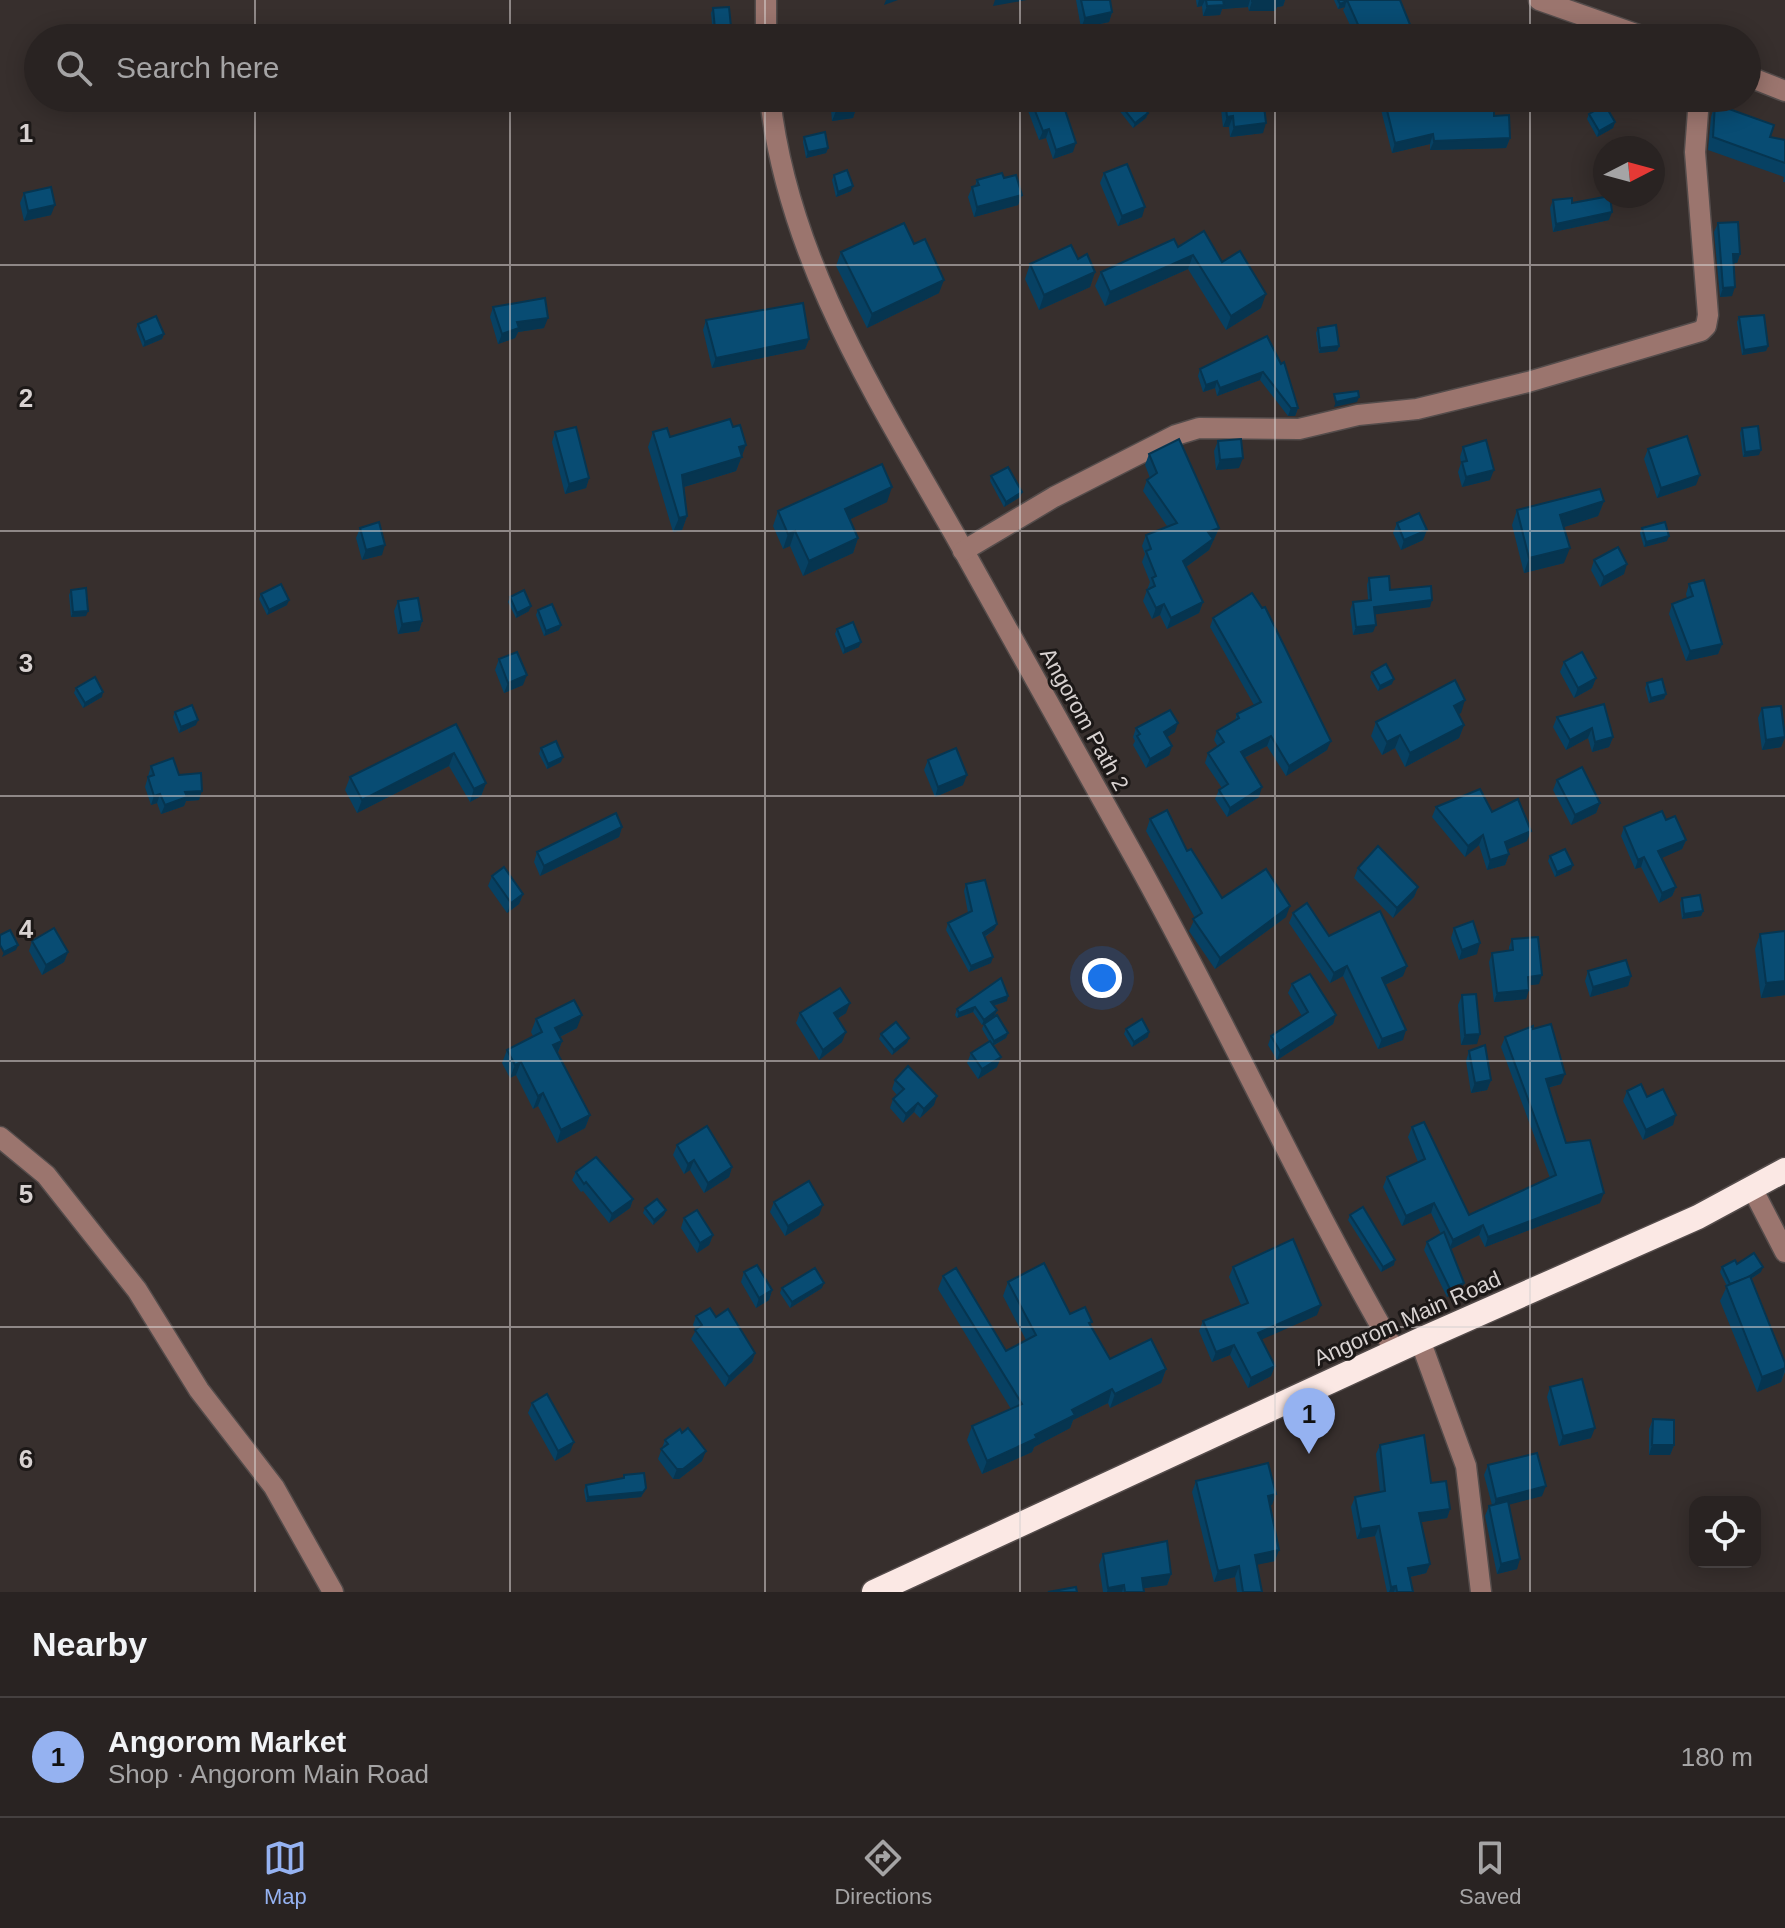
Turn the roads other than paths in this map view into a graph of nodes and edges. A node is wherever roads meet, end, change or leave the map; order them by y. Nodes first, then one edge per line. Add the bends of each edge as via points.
1 (766, 0) edge
2 (1539, 0) edge
3 (766, 24) edge
4 (1607, 24) edge
5 (1761, 82) edge
6 (1785, 91) edge
7 (773, 112) edge
8 (1698, 112) edge
9 (963, 551) junction
10 (0, 1137) edge
11 (1785, 1170) edge
12 (1752, 1188) junction
13 (1785, 1252) edge
14 (1420, 1340) junction
15 (1395, 1351) junction
16 (333, 1592) edge
17 (874, 1592) edge
18 (1481, 1592) edge

1 - 3 street
2 - 4 street
5 - 6 street
7 - 9 street, Angorom Path 2 via 800,234 858,365
8 - 9 street via 1695,152 1708,315 1701,331 1417,409 1299,429 1214,427 1176,435
9 - 15 street, Angorom Path 2 via 1148,881 1340,1256
10 - 16 street via 46,1175 137,1290 199,1390 274,1487
11 - 12 highway, Angorom Main Road
12 - 13 street
12 - 14 highway, Angorom Main Road
14 - 15 highway, Angorom Main Road
14 - 18 street via 1466,1466
15 - 17 highway, Angorom Main Road

